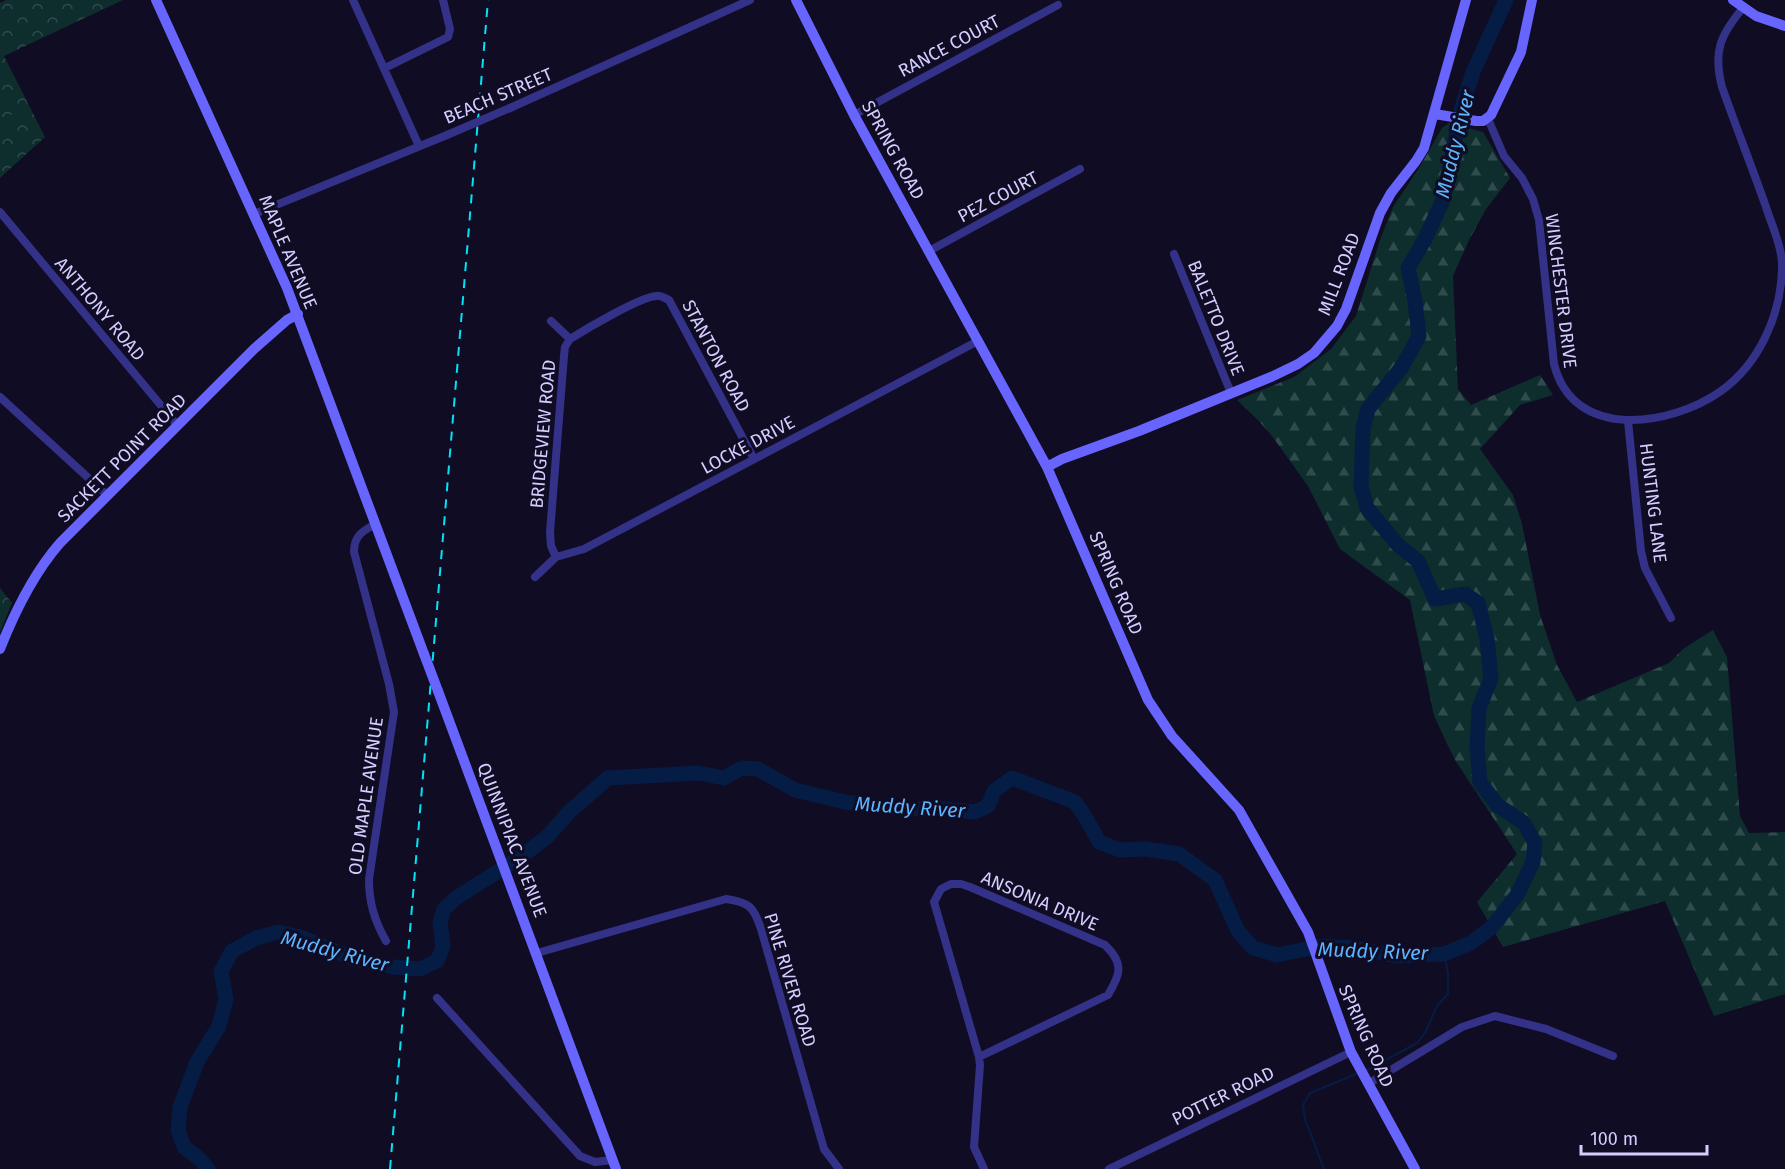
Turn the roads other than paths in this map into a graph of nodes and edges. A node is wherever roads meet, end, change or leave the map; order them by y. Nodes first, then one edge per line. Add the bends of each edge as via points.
1 (156, 0) edge
2 (353, 0) edge
3 (443, 0) edge
4 (750, 0) edge
5 (796, 0) edge
6 (1532, 0) edge
7 (1733, 0) edge
8 (1463, 1) edge
9 (1058, 5) dead end
10 (1743, 8) junction
11 (1785, 26) edge
12 (385, 68) junction
13 (1435, 114) junction
14 (854, 115) junction
15 (1488, 119) junction
16 (419, 146) junction
17 (1080, 169) dead end
18 (0, 212) edge
19 (254, 214) junction
20 (929, 251) junction
21 (1174, 254) dead end
22 (297, 314) junction
23 (551, 321) dead end
24 (570, 339) junction
25 (978, 341) junction
26 (1231, 393) junction
27 (0, 397) edge
28 (1628, 421) junction
29 (178, 426) junction
30 (754, 459) junction
31 (1047, 466) junction
32 (107, 495) junction
33 (376, 524) junction
34 (556, 557) junction
35 (536, 577) dead end
36 (1671, 618) dead end
37 (0, 649) edge
38 (386, 941) dead end
39 (537, 953) junction
40 (437, 998) dead end
41 (1351, 1052) junction
42 (1613, 1056) dead end
43 (979, 1058) junction
44 (1368, 1084) junction
45 (615, 1164) edge
46 (839, 1169) edge
47 (984, 1169) edge
48 (1110, 1169) edge
49 (1415, 1169) edge

1 - 19 street, MAPLE AVENUE
2 - 12 street
3 - 12 street via 448,38
4 - 16 street, BEACH STREET, bridge
5 - 14 street, SPRING ROAD
6 - 15 street via 1521,52
7 - 10 street
8 - 13 street, MILL ROAD
9 - 14 street, RANCE COURT
10 - 11 street
10 - 28 street, WINCHESTER DRIVE via 1725,33 1716,66 1783,266 1772,325 1740,374 1722,390 1679,411
12 - 16 street
13 - 15 street via 1469,121
13 - 26 street, MILL ROAD via 1424,147 1380,213 1337,326 1314,353 1298,364
14 - 20 street, SPRING ROAD
15 - 28 street, WINCHESTER DRIVE via 1504,156 1533,199 1539,220 1557,379 1580,406 1595,415
16 - 19 street, BEACH STREET
17 - 20 street, PEZ COURT
18 - 29 street, ANTHONY ROAD
19 - 22 street, MAPLE AVENUE
20 - 25 street, SPRING ROAD
21 - 26 street, BALETTO DRIVE
22 - 29 street, SACKETT POINT ROAD via 254,349
22 - 33 street, MAPLE AVENUE
23 - 24 street, BRIDGEVIEW ROAD
24 - 30 street, STANTON ROAD via 648,298 661,296 669,300
24 - 34 street, BRIDGEVIEW ROAD via 564,356 550,532
25 - 30 street, LOCKE DRIVE
25 - 31 street, SPRING ROAD
26 - 31 street, MILL ROAD
27 - 32 street
28 - 36 street, HUNTING LANE via 1641,551 1645,568
29 - 32 street, SACKETT POINT ROAD
30 - 34 street, LOCKE DRIVE via 584,549
31 - 41 street, SPRING ROAD via 1149,700 1172,736 1239,810 1310,940
32 - 37 street, SACKETT POINT ROAD via 41,568
33 - 38 street, OLD MAPLE AVENUE via 357,536 354,552 394,712 369,879 374,918
33 - 39 street, QUINNIPIAC AVENUE, bridge
34 - 35 street, LOCKE DRIVE
39 - 45 street, QUINNIPIAC AVENUE
39 - 46 street, PINE RIVER ROAD via 726,899 741,901 752,908 824,1149
40 - 45 street via 580,1156
41 - 44 street, SPRING ROAD
41 - 48 street, POTTER ROAD
42 - 44 street via 1546,1029 1495,1016 1462,1027
43 - 43 street, ANSONIA DRIVE via 934,902 940,889 951,884 970,887 1105,945 1117,963 1118,977 1108,995
43 - 47 street, ANSONIA DRIVE via 974,1147
44 - 49 street, SPRING ROAD

